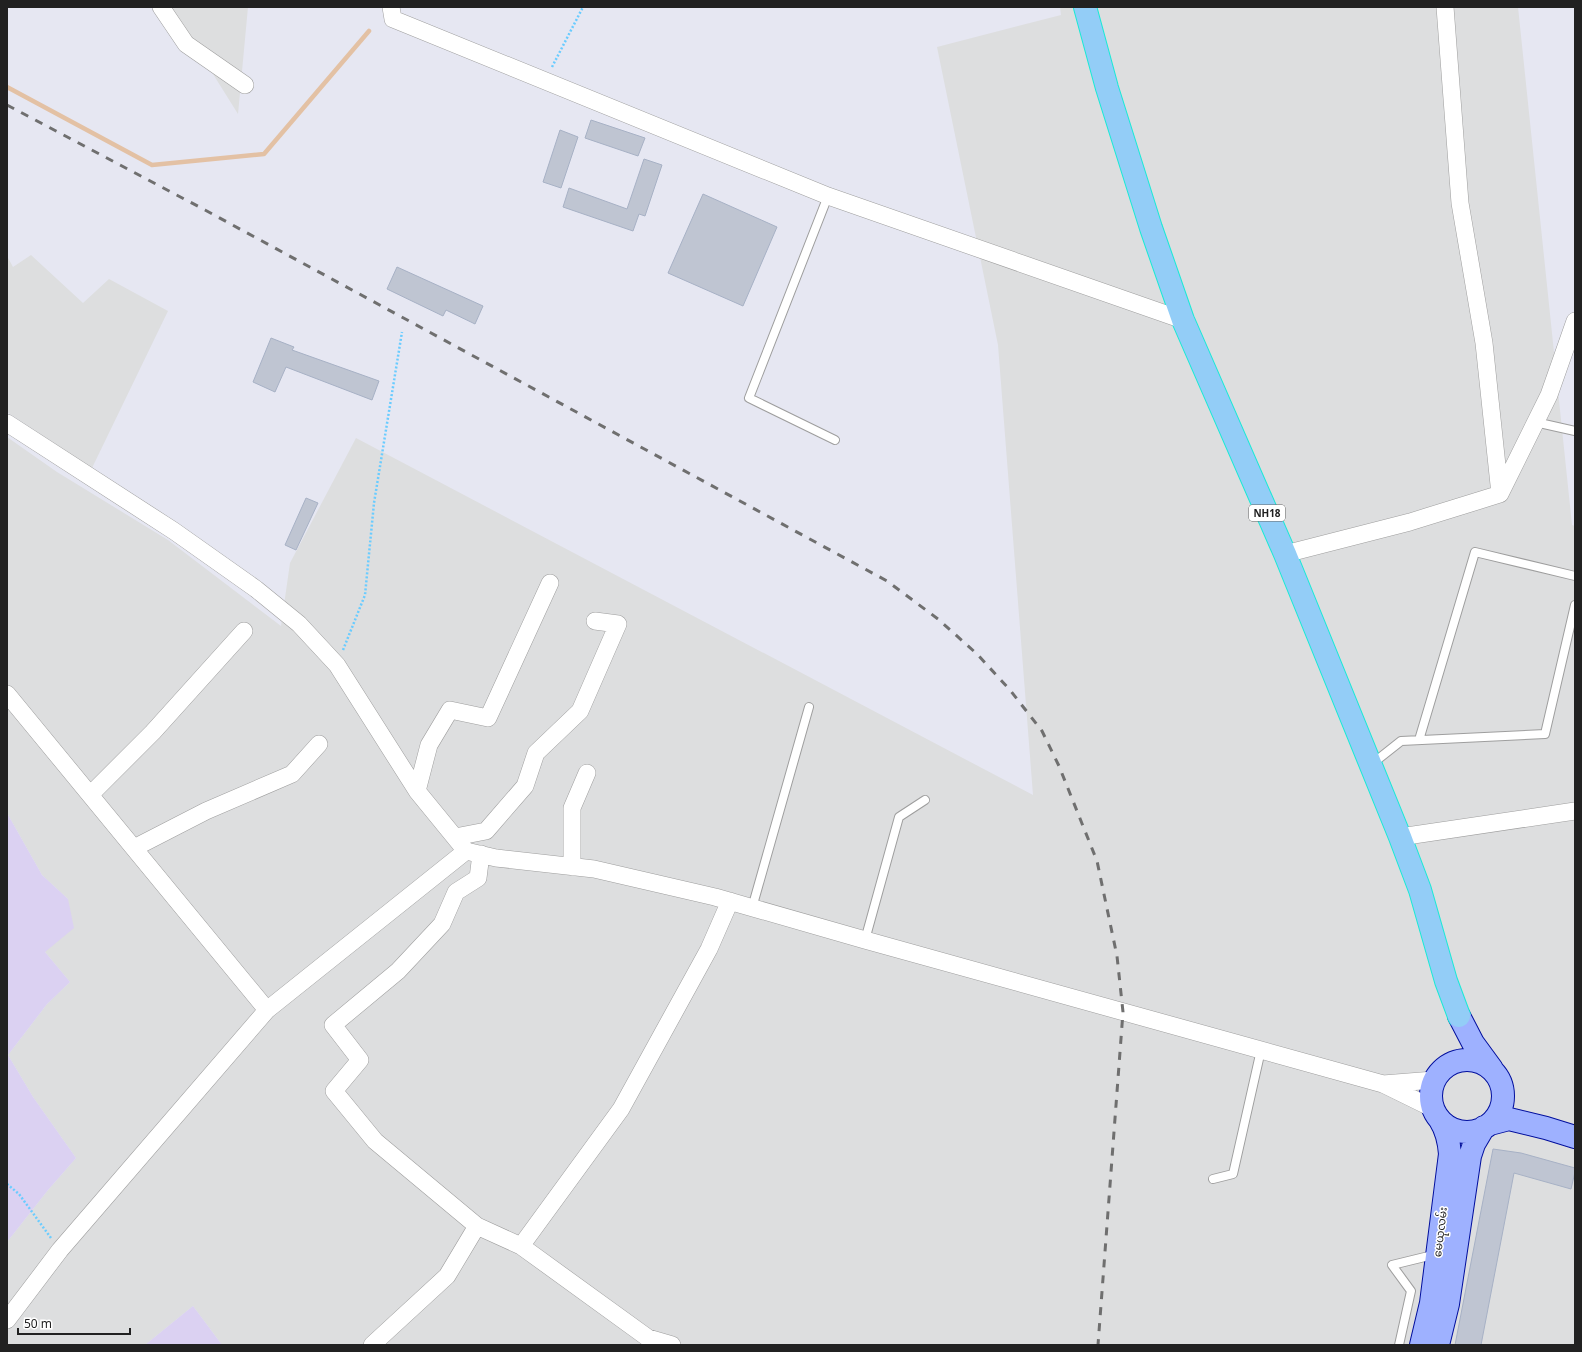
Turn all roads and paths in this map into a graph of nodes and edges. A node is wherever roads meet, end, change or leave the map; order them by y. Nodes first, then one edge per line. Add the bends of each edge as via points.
1 (161, 7) edge
2 (391, 7) edge
3 (583, 7) edge
4 (1085, 7) edge
5 (1445, 7) edge
6 (544, 81) junction
7 (245, 85) dead end
8 (828, 196) junction
9 (1183, 320) junction
10 (1574, 328) edge
11 (402, 332) dead end
12 (1535, 422) junction
13 (7, 423) edge
14 (1575, 431) edge
15 (835, 440) dead end
16 (1500, 494) junction
17 (1285, 554) junction
18 (1575, 576) edge
19 (550, 583) dead end
20 (1575, 605) edge
21 (595, 621) dead end
22 (244, 631) dead end
23 (337, 665) junction
24 (7, 694) edge
25 (809, 706) dead end
26 (1419, 740) junction
27 (319, 744) dead end
28 (1372, 765) junction
29 (587, 773) dead end
30 (417, 791) junction
31 (90, 795) junction
32 (925, 800) dead end
33 (1575, 811) edge
34 (455, 837) junction
35 (1400, 837) junction
36 (134, 848) junction
37 (474, 853) junction
38 (572, 867) junction
39 (730, 902) junction
40 (752, 908) junction
41 (865, 940) junction
42 (267, 1010) junction
43 (1459, 1016) junction
44 (1262, 1050) junction
45 (1492, 1070) junction
46 (1436, 1077) junction
47 (1383, 1084) junction
48 (1502, 1089) junction
49 (1437, 1115) junction
50 (1487, 1125) junction
51 (1546, 1128) junction
52 (1575, 1137) edge
53 (1213, 1179) dead end
54 (7, 1184) edge
55 (477, 1226) junction
56 (521, 1246) junction
57 (60, 1250) junction
58 (1438, 1254) junction
59 (7, 1320) edge
60 (372, 1345) edge
61 (672, 1345) edge
62 (1399, 1345) edge
63 (1421, 1345) edge
64 (1438, 1345) edge

1 - 7 street via 186,44
2 - 6 street via 393,19
3 - 6 path
4 - 9 highway, NH18 via 1106,88
5 - 16 street via 1460,203 1484,343
6 - 8 street
8 - 9 street
8 - 15 lane via 749,398
9 - 17 highway, NH18
10 - 12 street
11 - 23 path via 374,503 365,595
12 - 14 lane
12 - 16 street
13 - 23 street via 174,531 256,589 299,624
16 - 17 street via 1410,522
17 - 28 highway, NH18
18 - 26 lane via 1475,552
19 - 30 street via 488,718 450,710 429,745
20 - 26 lane via 1545,734
21 - 34 street via 618,624 580,711 536,753 525,786 486,831
22 - 31 street via 153,732
23 - 30 street
24 - 31 street
25 - 40 lane
26 - 28 lane via 1401,741
27 - 36 street via 292,774 206,811
28 - 35 highway, NH18
29 - 38 street via 572,808
30 - 34 street
31 - 36 street
32 - 41 lane via 899,817
33 - 35 street
34 - 37 street
35 - 43 highway, NH18 via 1420,890 1446,981
36 - 42 street
37 - 38 street
37 - 42 street
37 - 55 street via 478,878 456,892 442,924 398,971 333,1025 360,1060 334,1091 376,1141
38 - 39 street via 594,869
39 - 40 street
39 - 56 street via 709,949 621,1109
40 - 41 street
41 - 44 street
42 - 57 street
43 - 45 main road via 1473,1043
43 - 46 main road via 1456,1042
44 - 47 street
44 - 53 lane via 1233,1174
45 - 46 main road via 1476,1061 1458,1061 1447,1066
45 - 48 main road via 1499,1078
46 - 47 street
46 - 49 main road via 1431,1089 1431,1100
47 - 49 street
48 - 50 main road via 1501,1108
48 - 51 main road
49 - 50 main road via 1450,1127 1461,1131 1473,1131
49 - 58 main road, မေယုလမ်း via 1446,1128 1450,1154
50 - 51 main road via 1509,1120
50 - 64 main road, မေယုလမ်း via 1474,1144 1470,1156 1448,1304
51 - 52 main road
54 - 57 path via 19,1194
55 - 56 street
55 - 60 street via 447,1276
56 - 61 street via 648,1338
57 - 59 street
58 - 62 lane via 1392,1265 1411,1291
58 - 63 main road, မေယုလမ်း via 1431,1303

